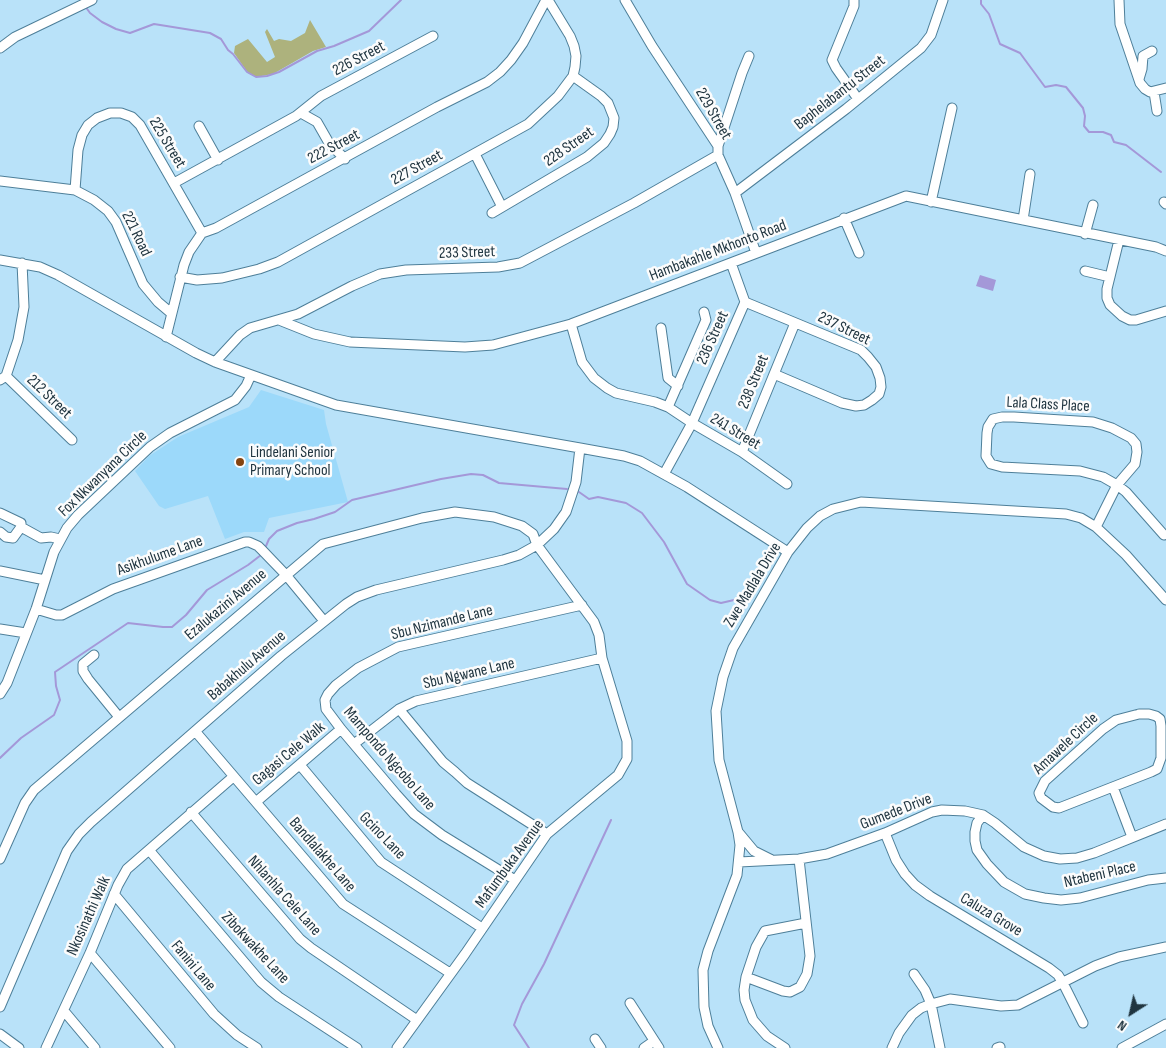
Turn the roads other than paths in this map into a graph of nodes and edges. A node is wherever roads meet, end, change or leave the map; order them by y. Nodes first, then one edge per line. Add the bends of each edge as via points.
1 (547, 0) edge
2 (625, 0) edge
3 (854, 0) edge
4 (943, 0) edge
5 (1119, 0) edge
6 (90, 1) edge
7 (433, 36) dead end
8 (0, 48) edge
9 (1152, 51) dead end
10 (749, 56) dead end
11 (573, 76) junction
12 (1139, 79) junction
13 (1166, 88) edge
14 (1154, 92) junction
15 (858, 99) junction
16 (952, 108) dead end
17 (1157, 111) dead end
18 (302, 113) junction
19 (199, 126) dead end
20 (718, 151) junction
21 (475, 154) junction
22 (345, 159) junction
23 (218, 160) junction
24 (1030, 174) dead end
25 (0, 181) edge
26 (174, 184) junction
27 (75, 190) junction
28 (735, 193) junction
29 (932, 202) junction
30 (1093, 205) dead end
31 (502, 206) junction
32 (492, 213) dead end
33 (844, 218) junction
34 (1023, 220) junction
35 (202, 233) junction
36 (1086, 233) junction
37 (1119, 240) junction
38 (1166, 252) edge
39 (756, 253) junction
40 (859, 254) dead end
41 (0, 260) edge
42 (22, 263) junction
43 (731, 263) junction
44 (1085, 271) dead end
45 (1110, 276) junction
46 (180, 277) junction
47 (745, 302) junction
48 (1166, 311) edge
49 (704, 312) dead end
50 (171, 313) junction
51 (279, 320) junction
52 (795, 322) junction
53 (571, 324) junction
54 (661, 328) dead end
55 (166, 337) junction
56 (215, 362) junction
57 (774, 374) junction
58 (251, 375) junction
59 (3, 378) edge
60 (678, 386) junction
61 (668, 407) junction
62 (692, 423) junction
63 (72, 440) dead end
64 (580, 448) junction
65 (742, 452) junction
66 (664, 474) junction
67 (786, 484) dead end
68 (1117, 485) junction
69 (0, 512) edge
70 (1096, 527) junction
71 (21, 528) junction
72 (0, 532) edge
73 (1164, 535) dead end
74 (60, 539) junction
75 (537, 544) junction
76 (788, 552) junction
77 (0, 571) edge
78 (286, 575) junction
79 (45, 580) junction
80 (1166, 600) edge
81 (582, 604) junction
82 (36, 609) junction
83 (324, 621) junction
84 (0, 629) edge
85 (26, 633) junction
86 (94, 654) dead end
87 (602, 658) junction
88 (0, 694) edge
89 (325, 700) joint
90 (399, 709) junction
91 (119, 717) junction
92 (342, 729) junction
93 (195, 730) junction
94 (354, 744) junction
95 (300, 765) junction
96 (233, 776) junction
97 (1113, 787) junction
98 (256, 802) junction
99 (192, 812) junction
100 (983, 815) junction
101 (1166, 824) edge
102 (738, 832) junction
103 (885, 833) junction
104 (547, 834) junction
105 (1132, 838) junction
106 (149, 850) junction
107 (0, 859) edge
108 (799, 859) junction
109 (773, 860) junction
110 (739, 862) junction
111 (1166, 878) edge
112 (515, 880) junction
113 (114, 894) junction
114 (806, 924) junction
115 (482, 928) junction
116 (1166, 947) edge
117 (90, 953) junction
118 (450, 973) junction
119 (914, 974) dead end
120 (746, 977) junction
121 (1063, 983) junction
122 (1, 1001) edge
123 (630, 1003) dead end
124 (931, 1004) junction
125 (64, 1011) junction
126 (417, 1020) junction
127 (1083, 1023) dead end
128 (1166, 1024) edge
129 (0, 1034) edge
130 (595, 1039) dead end
131 (657, 1045) edge
132 (20, 1048) edge
133 (46, 1048) edge
134 (95, 1048) edge
135 (170, 1048) edge
136 (257, 1048) edge
137 (357, 1048) edge
138 (397, 1048) edge
139 (601, 1048) edge
140 (644, 1048) edge
141 (718, 1048) edge
142 (785, 1048) edge
143 (892, 1048) edge
144 (940, 1048) edge
145 (1122, 1048) edge

1 - 11 street via 574,46
1 - 22 street, 222 Street via 523,43 500,72
2 - 20 street, 229 Street
3 - 15 street via 832,60
4 - 15 street, Baphelabantu Street via 926,43
5 - 12 street via 1120,24
6 - 8 street
7 - 18 street, 226 Street via 321,96
9 - 12 street via 1142,56
10 - 20 street
11 - 21 street, 227 Street via 558,96 528,124
11 - 31 street, 228 Street via 608,103 614,118 610,134 587,157
12 - 14 street via 1145,89
13 - 14 street
14 - 17 street
15 - 28 street, Baphelabantu Street
16 - 29 street
18 - 22 street via 317,122 329,143
18 - 23 street, 226 Street
19 - 23 street
20 - 28 street, 229 Street
20 - 51 street, 233 Street via 634,203 520,263 380,274
21 - 31 street
21 - 46 street, 227 Street via 278,262 222,278 197,280
22 - 35 street, 222 Street
23 - 26 street, 226 Street
24 - 34 street
25 - 27 street, 221 Road
26 - 27 street, 225 Street via 140,125 132,117 110,113 97,118 82,134
26 - 35 street, 225 Street
27 - 50 street, 221 Road via 94,200 112,216 143,284
28 - 39 street, 229 Street
29 - 33 street, Hambakahle Mkhonto Road via 906,196
29 - 34 street, Hambakahle Mkhonto Road
30 - 36 street
31 - 32 street, 228 Street
33 - 39 street, Hambakahle Mkhonto Road
33 - 40 street
34 - 36 street, Hambakahle Mkhonto Road
35 - 46 street via 189,252
36 - 37 street, Hambakahle Mkhonto Road
37 - 38 street, Hambakahle Mkhonto Road
37 - 45 street
39 - 43 street, Hambakahle Mkhonto Road
41 - 42 street
42 - 55 street via 58,275
42 - 59 street via 24,307 18,340
43 - 47 street, 236 Street
43 - 53 street, Hambakahle Mkhonto Road
44 - 45 street
45 - 48 street via 1107,298 1122,316 1136,320
46 - 50 street
47 - 52 street, 237 Street
47 - 62 street, 236 Street
49 - 60 street via 706,320
50 - 55 street
51 - 53 street, Hambakahle Mkhonto Road via 314,334 350,342 465,347 493,345
51 - 56 street, 233 Street via 250,328
52 - 57 street, 238 Street
52 - 57 street, 237 Street via 851,345 864,354 876,367 880,378 879,394 864,405 856,406
53 - 61 street, 241 Street via 582,362 594,378 616,393
54 - 60 street via 668,378
55 - 56 street
56 - 58 street
57 - 65 street, 238 Street
58 - 64 street via 336,405
58 - 74 street, Fox Nkwanyana Circle via 235,400 170,434 140,456 78,515
59 - 63 street, 212 Street
60 - 61 street
61 - 62 street, 241 Street
62 - 65 street, 241 Street
62 - 66 street, 236 Street
64 - 66 street via 624,456
64 - 75 street, Babakhulu Avenue via 576,482 566,512 554,529
65 - 67 street, 241 Street
66 - 76 street
68 - 68 street, Lala Class Place via 1136,459 1136,444 1125,434 1093,422 1014,417 997,417 988,427 986,456 995,466 1089,473
68 - 70 street, Lala Class Place
68 - 73 street, Lala Class Place
69 - 71 street via 21,523
70 - 76 street, Zwe Madlala Drive via 1066,514 861,502 820,516
70 - 80 street, Zwe Madlala Drive
71 - 72 street via 13,538
71 - 74 street via 41,538
74 - 79 street, Fox Nkwanyana Circle
75 - 78 street, Ezalukazini Avenue via 531,531 510,521 482,514 448,513 323,544
75 - 81 street, Mafumbuka Avenue
75 - 83 street, Babakhulu Avenue via 503,560 366,593
76 - 102 street, Zwe Madlala Drive via 733,648 716,711 719,760
77 - 79 street
78 - 82 street, Asikhulume Lane via 258,546 245,542 113,589 62,615
78 - 83 street, Asikhulume Lane
78 - 91 street, Ezalukazini Avenue
79 - 82 street, Fox Nkwanyana Circle
81 - 87 street, Mafumbuka Avenue via 597,628
81 - 89 street, Sbu Nzimande Lane via 398,647 358,668 336,685
82 - 85 street, Fox Nkwanyana Circle
83 - 93 street, Babakhulu Avenue
84 - 85 street
85 - 88 street, Fox Nkwanyana Circle
86 - 91 street via 83,664 85,675
87 - 90 street, Sbu Ngwane Lane via 416,701
87 - 104 street, Mafumbuka Avenue via 626,741 627,759 618,775
89 - 92 street, Mampondo Ngcobo Lane via 326,710
90 - 94 street, Sbu Ngwane Lane
90 - 104 street via 443,762 467,783
91 - 107 street, Ezalukazini Avenue via 34,790
92 - 94 street, Mampondo Ngcobo Lane
92 - 95 street, Gagasi Cele Walk
93 - 96 street, Bandlalakhe Lane
93 - 122 street, Babakhulu Avenue via 91,822 73,842
94 - 112 street, Mampondo Ngcobo Lane via 426,824
95 - 98 street, Gagasi Cele Walk
95 - 115 street, Gcino Lane via 381,862
96 - 98 street, Bandlalakhe Lane
96 - 99 street, Nkosinathi Walk
97 - 97 street, Amawele Circle via 1060,808 1046,802 1040,793 1046,781 1116,720 1139,714 1156,716 1162,726 1161,758 1156,769
97 - 105 street
98 - 118 street, Bandlalakhe Lane via 343,904
99 - 106 street, Nkosinathi Walk
99 - 126 street, Nhlanhla Cele Lane via 300,939
100 - 103 street, Gumede Drive via 965,810 932,812
100 - 105 street, Gumede Drive via 1024,847 1060,859 1077,858
100 - 111 street, Ntabeni Place via 975,832 977,850 1004,882 1025,894 1061,900 1080,898
101 - 105 street, Gumede Drive
102 - 109 street via 754,851
102 - 110 street, Zwe Madlala Drive
103 - 108 street, Gumede Drive via 827,854
103 - 121 street, Caluza Grove via 896,860 915,885 1042,962
104 - 112 street, Mafumbuka Avenue
106 - 113 street, Nkosinathi Walk via 127,869
106 - 137 street, Zibokwakhe Lane via 261,982
108 - 109 street, Gumede Drive
108 - 114 street
109 - 110 street, Gumede Drive
110 - 141 street, Zwe Madlala Drive via 703,970 704,1008
112 - 115 street, Mafumbuka Avenue
113 - 117 street, Nkosinathi Walk
113 - 136 street, Fanini Lane via 214,1014
114 - 120 street via 765,931
114 - 120 street via 810,964 800,987 790,992 783,991
115 - 118 street, Mafumbuka Avenue
116 - 121 street via 1119,957
117 - 125 street, Nkosinathi Walk
117 - 135 street
118 - 126 street, Mafumbuka Avenue
119 - 124 street
120 - 142 street via 745,1000 753,1020 767,1036
121 - 124 street via 1010,1007 950,999
121 - 127 street, Caluza Grove
123 - 131 street
124 - 143 street via 912,1015
124 - 144 street
125 - 133 street, Nkosinathi Walk
125 - 134 street
126 - 138 street, Mafumbuka Avenue
128 - 145 street
129 - 132 street
130 - 139 street
131 - 140 street

